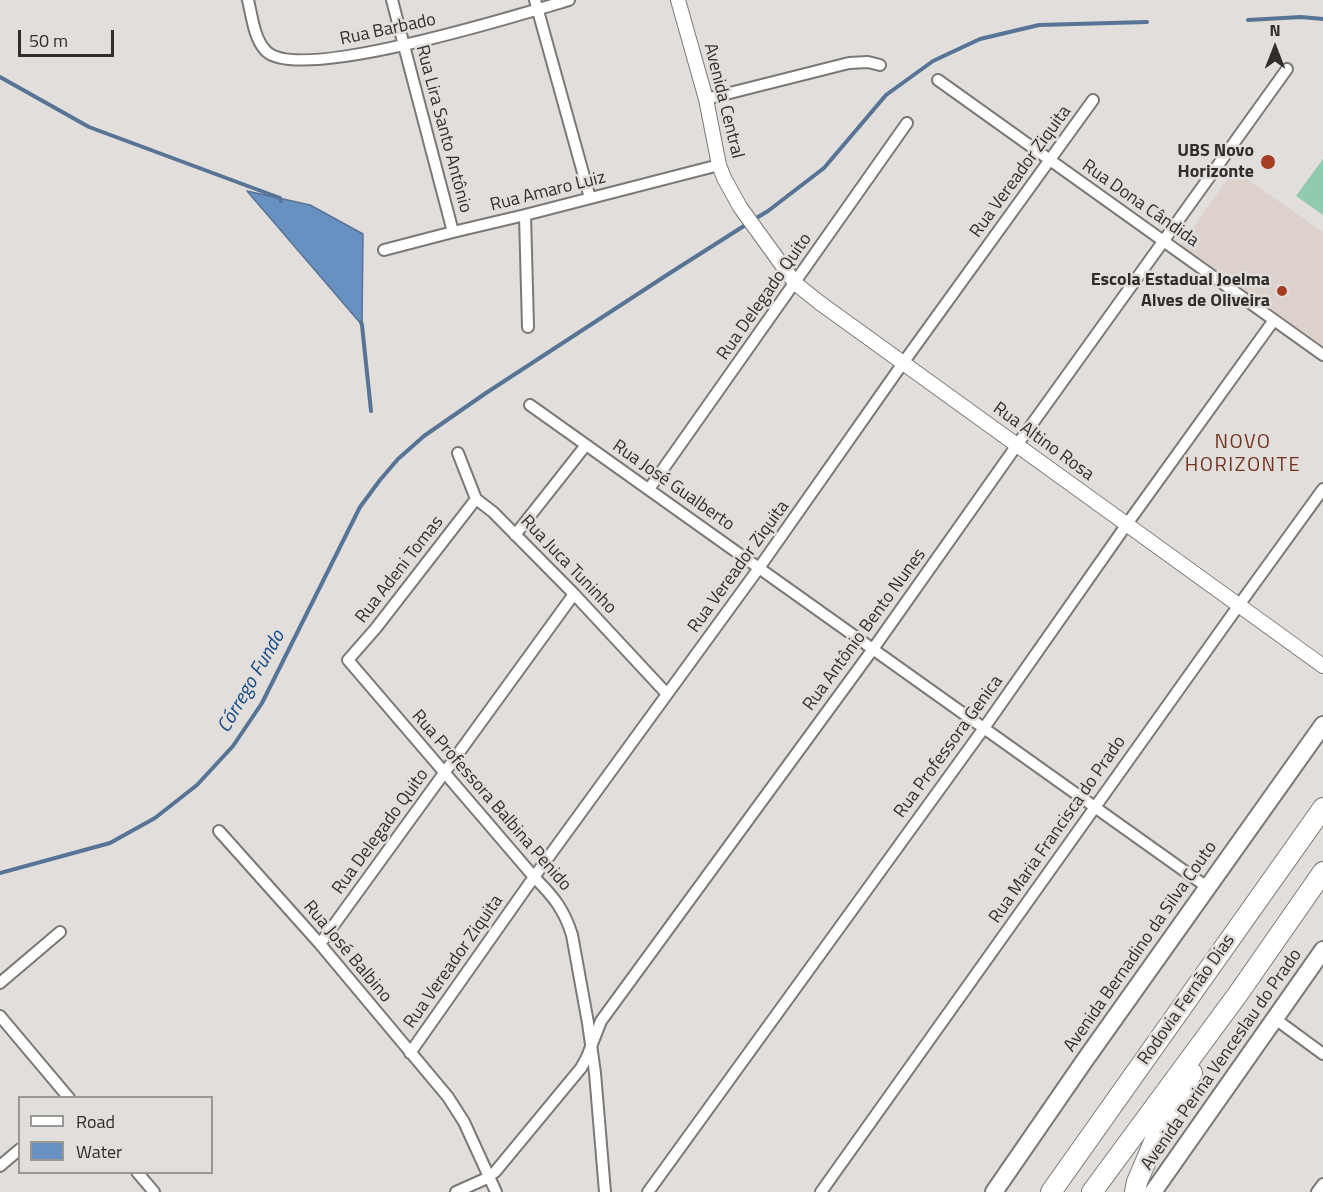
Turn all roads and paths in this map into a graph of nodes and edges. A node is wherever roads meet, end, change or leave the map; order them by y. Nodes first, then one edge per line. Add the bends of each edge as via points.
1 (248, 0) edge
2 (392, 0) edge
3 (569, 0) edge
4 (678, 0) edge
5 (537, 5) edge
6 (404, 46) junction
7 (880, 65) dead end
8 (1287, 69) dead end
9 (938, 80) dead end
10 (706, 99) junction
11 (1094, 100) dead end
12 (906, 123) dead end
13 (1050, 160) junction
14 (719, 165) junction
15 (590, 198) junction
16 (525, 215) junction
17 (453, 231) junction
18 (758, 231) joint
19 (1164, 241) junction
20 (384, 250) dead end
21 (795, 283) junction
22 (1274, 320) junction
23 (528, 327) dead end
24 (1323, 355) edge
25 (903, 363) junction
26 (530, 405) dead end
27 (586, 445) junction
28 (1017, 445) junction
29 (458, 453) dead end
30 (649, 489) junction
31 (1323, 489) edge
32 (476, 499) junction
33 (1127, 525) junction
34 (515, 535) junction
35 (759, 568) junction
36 (574, 594) junction
37 (1239, 605) junction
38 (873, 649) junction
39 (348, 660) joint
40 (1323, 666) edge
41 (667, 694) junction
42 (1323, 725) edge
43 (984, 728) junction
44 (444, 772) junction
45 (1095, 807) junction
46 (1323, 808) edge
47 (219, 831) dead end
48 (1323, 872) edge
49 (534, 877) junction
50 (1207, 887) junction
51 (60, 932) dead end
52 (320, 944) junction
53 (1323, 950) edge
54 (0, 983) edge
55 (1238, 994) junction
56 (0, 1016) edge
57 (1274, 1018) junction
58 (591, 1045) junction
59 (410, 1053) junction
60 (1323, 1054) edge
61 (67, 1096) edge
62 (18, 1151) edge
63 (0, 1166) edge
64 (137, 1174) edge
65 (490, 1176) junction
66 (1323, 1184) edge
67 (154, 1192) edge
68 (456, 1192) edge
69 (496, 1192) edge
70 (605, 1192) edge
71 (648, 1192) edge
72 (821, 1192) edge
73 (994, 1192) edge
74 (1050, 1192) edge
75 (1092, 1192) edge
76 (1135, 1192) edge
77 (1153, 1192) edge
78 (1317, 1192) edge

1 - 6 street, Rua Barbado via 257,37 267,52 281,59 332,58
2 - 6 street, Rua Lira Santo Antônio
3 - 5 street, Rua Barbado
4 - 10 street, Avenida Central
5 - 6 street, Rua Barbado
5 - 15 street
6 - 17 street, Rua Lira Santo Antônio
7 - 10 street via 849,63
8 - 19 street, Rua Antônio Bento Nunes
9 - 13 street, Rua Dona Cândida
10 - 14 street, Avenida Central
11 - 13 street, Rua Vereador Ziquita
12 - 21 street, Rua Delegado Quito
13 - 19 street, Rua Dona Cândida
13 - 25 street, Rua Vereador Ziquita
14 - 15 street, Rua Amaro Luiz
14 - 18 street, Avenida Central via 740,207
15 - 16 street, Rua Amaro Luiz
16 - 17 street, Rua Amaro Luiz
16 - 23 street
17 - 20 street, Rua Amaro Luiz
18 - 21 street, Rua Altino Rosa
19 - 22 street, Rua Dona Cândida
19 - 28 street, Rua Antônio Bento Nunes
21 - 25 street, Rua Altino Rosa
21 - 30 street, Rua Delegado Quito
22 - 24 street, Rua Dona Cândida
22 - 33 street, Rua Professora Genica
25 - 28 street, Rua Altino Rosa
25 - 35 street, Rua Vereador Ziquita
26 - 27 street, Rua José Gualberto
27 - 30 street, Rua José Gualberto
27 - 34 street
28 - 33 street, Rua Altino Rosa
28 - 38 street, Rua Antônio Bento Nunes
29 - 32 street, Rua Juca Tuninho
30 - 35 street, Rua José Gualberto
31 - 37 street, Rua Maria Francisca do Prado
32 - 34 street, Rua Juca Tuninho
32 - 39 street, Rua Adeni Tomas
33 - 37 street, Rua Altino Rosa
33 - 43 street, Rua Professora Genica
34 - 36 street, Rua Juca Tuninho
35 - 38 street, Rua José Gualberto
35 - 41 street, Rua Vereador Ziquita
36 - 41 street, Rua Juca Tuninho
36 - 44 street, Rua Delegado Quito
37 - 40 street, Rua Altino Rosa
37 - 45 street, Rua Maria Francisca do Prado
38 - 43 street, Rua José Gualberto
38 - 58 street, Rua Antônio Bento Nunes via 602,1021
39 - 44 street, Rua Professora Balbina Penido
41 - 49 street, Rua Vereador Ziquita
42 - 50 main road, Avenida Bernadino da Silva Couto
43 - 45 street, Rua José Gualberto
43 - 71 street, Rua Professora Genica
44 - 49 street, Rua Professora Balbina Penido
44 - 52 street, Rua Delegado Quito
45 - 50 street, Rua José Gualberto
45 - 72 street, Rua Maria Francisca do Prado
46 - 74 highway, Rodovia Fernão Dias
47 - 52 street, Rua José Balbino
48 - 55 highway, Rodovia Fernão Dias
49 - 58 street, Rua Professora Balbina Penido via 561,907 567,920
49 - 59 street, Rua Vereador Ziquita
50 - 73 main road, Avenida Bernadino da Silva Couto
51 - 54 street
52 - 59 street, Rua José Balbino
53 - 57 main road, Avenida Perina Venceslau do Prado
55 - 75 highway, Rodovia Fernão Dias
55 - 76 highway via 1160,1128
56 - 61 street
57 - 60 street
57 - 77 main road, Avenida Perina Venceslau do Prado
58 - 65 street, Rua Antônio Bento Nunes via 581,1068
58 - 70 street, Rua Professora Balbina Penido
59 - 65 street, Rua José Balbino via 457,1110
62 - 63 street
64 - 67 street
65 - 68 street, Rua Antônio Bento Nunes
65 - 69 street, Rua José Balbino
66 - 78 street

